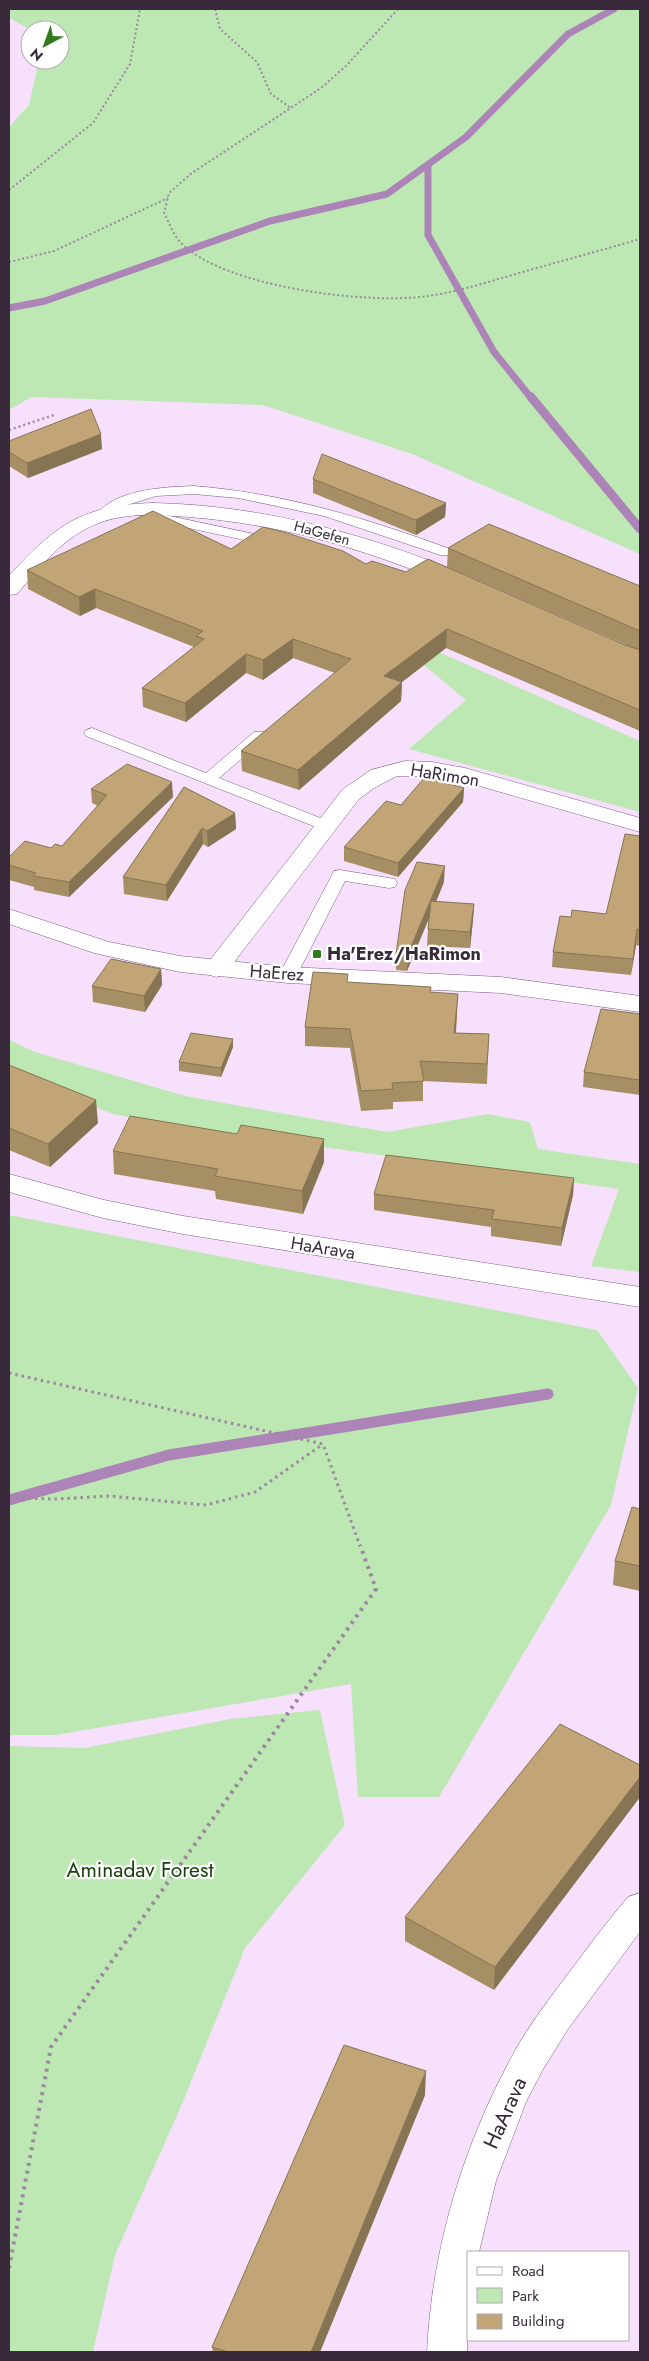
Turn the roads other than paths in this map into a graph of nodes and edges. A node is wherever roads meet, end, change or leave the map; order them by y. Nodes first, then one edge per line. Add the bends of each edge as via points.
1 (127, 510) junction
2 (103, 515) junction
3 (291, 546) edge
4 (445, 552) dead end
5 (467, 585) edge
6 (9, 589) edge
7 (268, 729) edge
8 (92, 733) dead end
9 (208, 779) junction
10 (640, 825) edge
11 (327, 826) junction
12 (389, 883) dead end
13 (9, 916) edge
14 (216, 969) junction
15 (288, 975) junction
16 (640, 1004) edge
17 (9, 1183) edge
18 (640, 1297) edge
19 (640, 1907) edge
20 (447, 2352) edge

1 - 2 street, HaGefen
1 - 3 lane
1 - 5 street, HaGefen via 204,511 287,523 385,550
2 - 4 lane via 123,502 147,494 211,491 327,512
2 - 6 street, HaGefen via 82,522 57,537
7 - 9 lane
8 - 9 lane
9 - 11 lane
10 - 11 street, HaRimon via 465,774 393,768 362,784
11 - 14 street, HaRimon
12 - 15 lane via 340,875
13 - 14 street, HaErez via 109,949 158,961
14 - 15 street, HaErez
15 - 16 street, HaErez via 484,984
17 - 18 street, HaArava via 104,1209 182,1225
19 - 20 street, HaArava via 550,2024 502,2115 467,2219 454,2285

